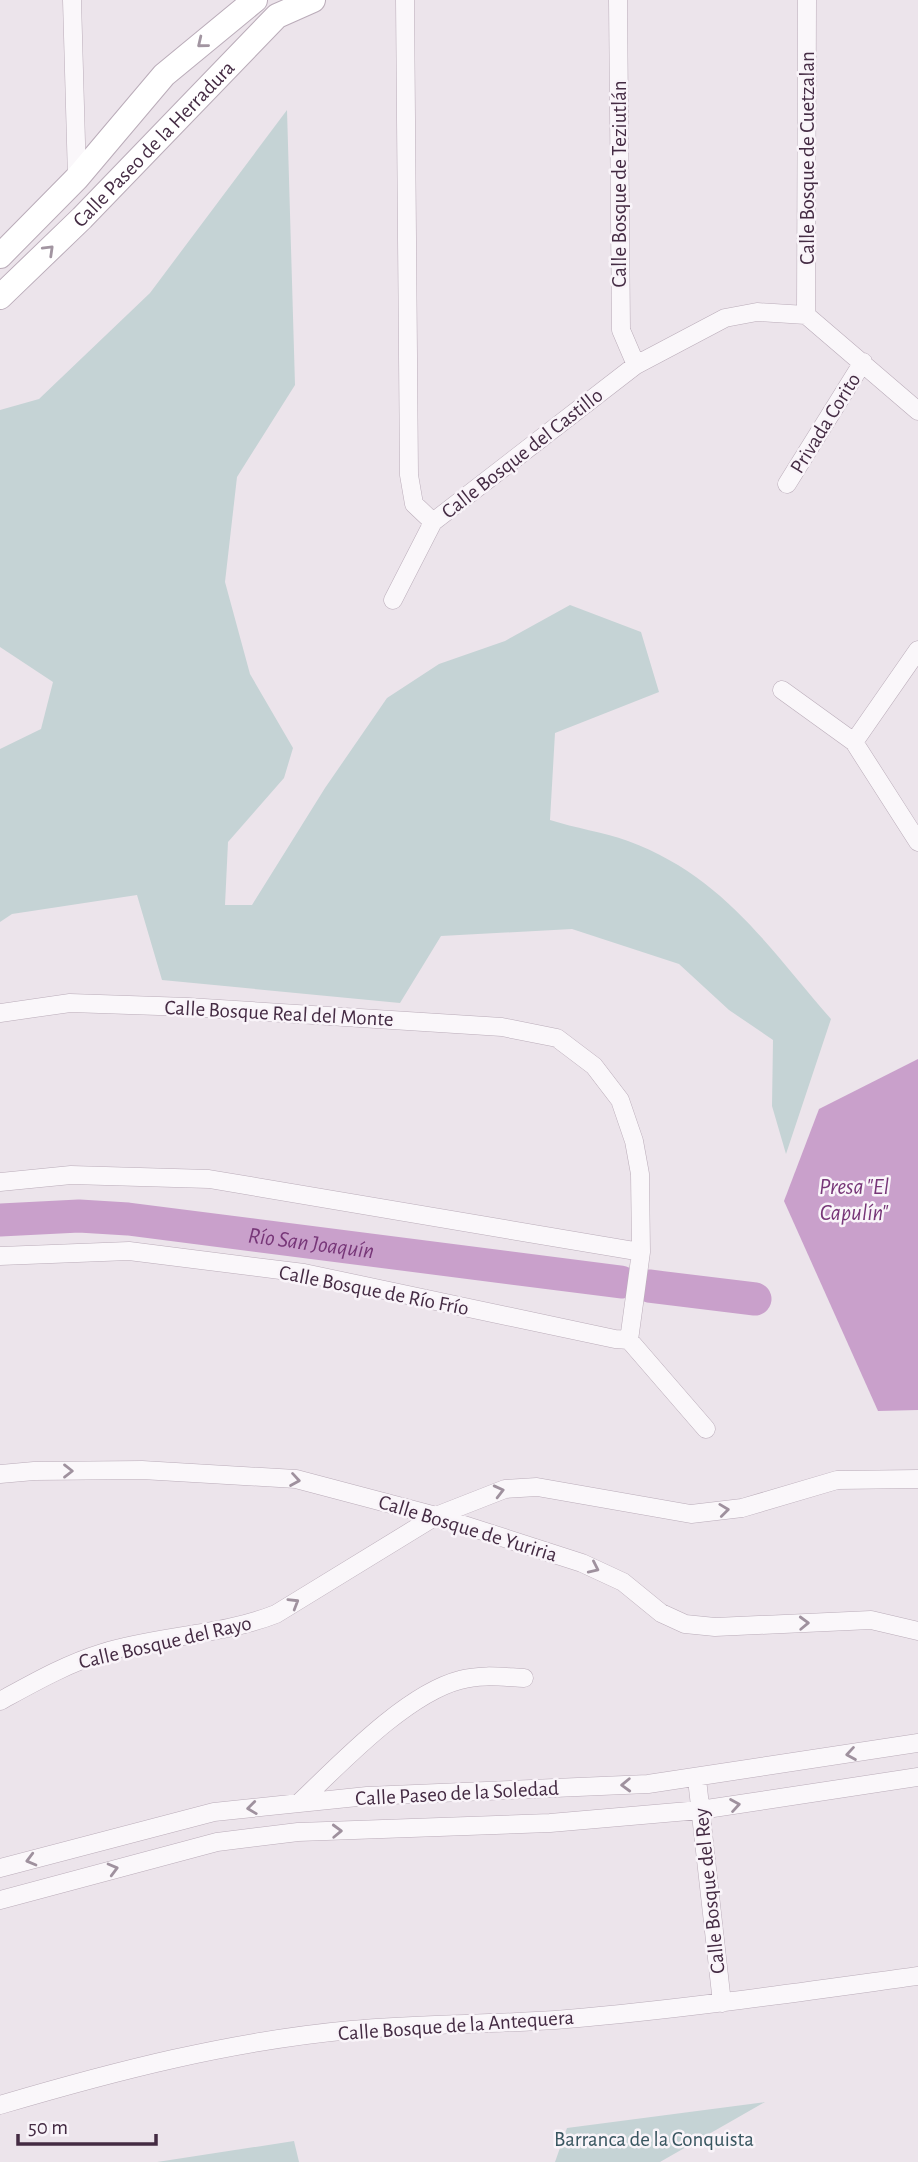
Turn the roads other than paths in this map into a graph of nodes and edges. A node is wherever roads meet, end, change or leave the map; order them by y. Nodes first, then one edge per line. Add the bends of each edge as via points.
1 (72, 0) edge
2 (255, 0) edge
3 (313, 0) edge
4 (405, 0) edge
5 (618, 0) edge
6 (807, 0) edge
7 (277, 8) edge
8 (77, 178) junction
9 (0, 256) edge
10 (0, 297) edge
11 (806, 315) junction
12 (863, 362) junction
13 (636, 365) junction
14 (918, 411) edge
15 (787, 484) dead end
16 (433, 522) junction
17 (393, 600) dead end
18 (918, 650) edge
19 (782, 690) dead end
20 (854, 742) junction
21 (918, 842) edge
22 (0, 1013) edge
23 (0, 1182) edge
24 (640, 1252) junction
25 (0, 1256) edge
26 (629, 1340) junction
27 (706, 1429) dead end
28 (0, 1474) edge
29 (918, 1479) edge
30 (436, 1516) junction
31 (918, 1631) edge
32 (524, 1678) dead end
33 (0, 1701) edge
34 (918, 1743) edge
35 (918, 1777) edge
36 (697, 1779) junction
37 (300, 1802) junction
38 (700, 1810) junction
39 (0, 1868) edge
40 (0, 1900) edge
41 (918, 1976) edge
42 (722, 2003) junction
43 (0, 2105) edge

1 - 8 street
2 -> 8 main road, Calle Paseo de la Herradura via 164,75
3 - 7 main road, Calle Paseo de la Herradura
4 - 16 street, Calle Bosque del Castillo via 409,475 414,504
5 - 13 street, Calle Bosque de Teziutlán via 621,330
6 - 11 street, Calle Bosque de Cuetzalan
10 -> 7 main road, Calle Paseo de la Herradura via 82,218
8 - 9 main road, Calle Paseo de la Herradura
11 - 12 street
11 - 13 street, Calle Bosque del Castillo via 757,312 725,318
12 - 14 street
12 - 15 street, Privada Corito
13 - 16 street, Calle Bosque del Castillo
16 - 17 street
18 - 20 street
19 - 20 street
20 - 21 street
22 - 24 street, Calle Bosque Real del Monte via 70,1003 188,1007 502,1027 557,1038 594,1066 620,1100 640,1174
23 - 24 street via 71,1175 209,1180
24 - 26 street
25 - 26 street, Calle Bosque de Río Frío via 129,1251 304,1273
26 - 27 street
28 -> 30 street, Calle Bosque de Yuriria via 142,1471 296,1479
30 -> 29 street, Calle Bosque del Rayo via 505,1489 537,1487 691,1514 742,1508 837,1480
30 -> 31 street, Calle Bosque de Yuriria via 582,1563 624,1582 685,1625 871,1620
33 -> 30 street, Calle Bosque del Rayo via 61,1668 103,1652 248,1625 276,1614
32 - 37 street via 461,1679 428,1692
34 -> 36 street, Calle Paseo de la Soledad
38 -> 35 street, Calle Paseo de la Soledad
36 -> 37 street, Calle Paseo de la Soledad
36 - 38 street, Calle Bosque del Rey
37 -> 39 street, Calle Paseo de la Soledad via 214,1812
40 -> 38 street, Calle Paseo de la Soledad via 231,1840 298,1832 550,1823
38 - 42 street, Calle Bosque del Rey
41 - 42 street, Calle Bosque de la Antequera
42 - 43 street, Calle Bosque de la Antequera via 565,2019 337,2032 221,2048

